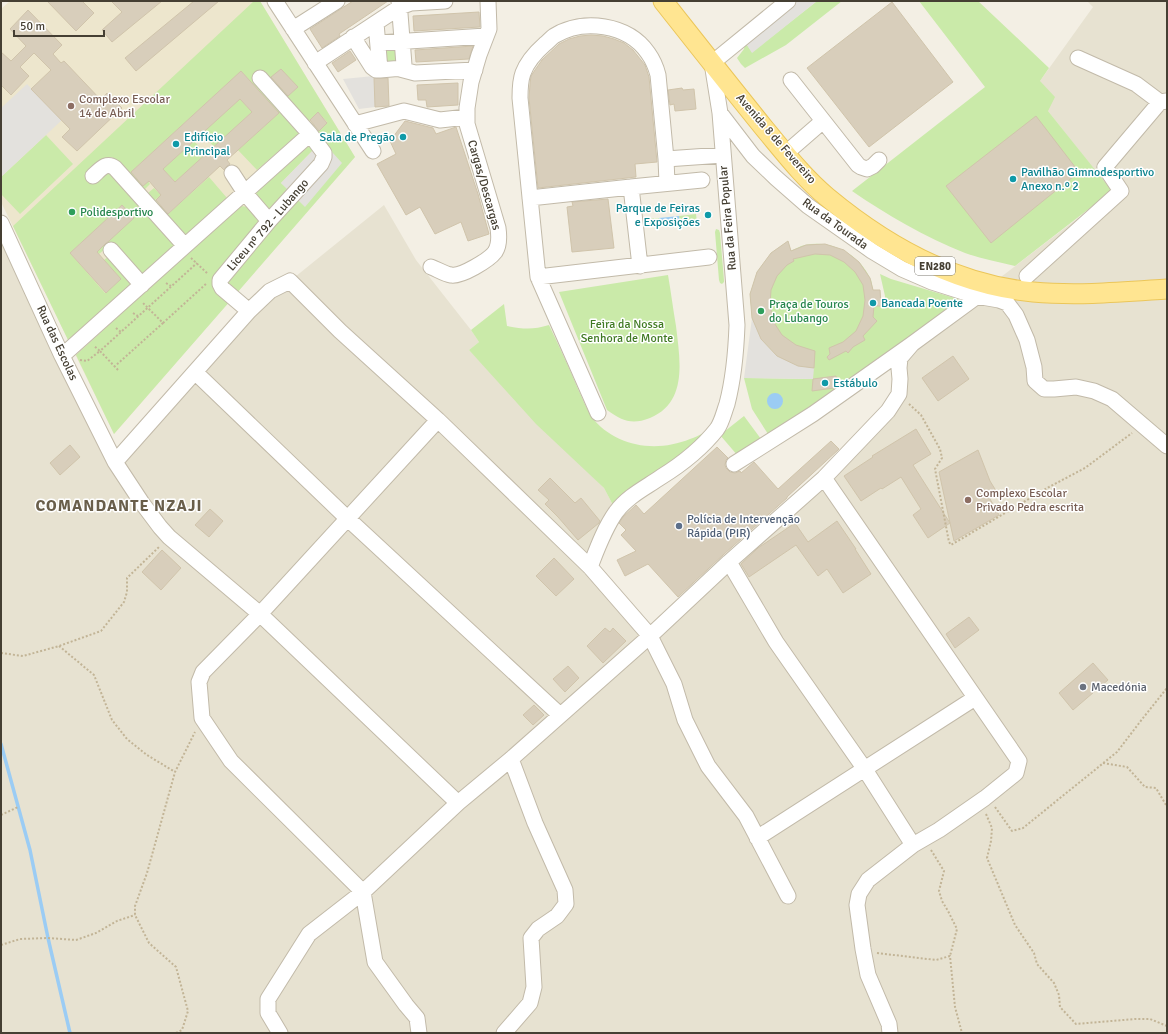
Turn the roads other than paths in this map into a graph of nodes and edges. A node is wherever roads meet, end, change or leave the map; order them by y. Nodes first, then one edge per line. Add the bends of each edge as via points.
1 (275, 1) edge
2 (337, 1) edge
3 (445, 1) edge
4 (488, 1) edge
5 (663, 1) edge
6 (788, 1) edge
7 (399, 4) edge
8 (376, 23) junction
9 (293, 29) junction
10 (486, 36) junction
11 (353, 37) junction
12 (402, 42) junction
13 (378, 43) junction
14 (1078, 58) dead end
15 (315, 63) junction
16 (712, 63) junction
17 (402, 69) junction
18 (380, 70) junction
19 (475, 70) junction
20 (260, 78) dead end
21 (791, 80) dead end
22 (1164, 101) edge
23 (720, 113) junction
24 (467, 117) junction
25 (823, 121) junction
26 (355, 124) junction
27 (310, 134) junction
28 (373, 152) dead end
29 (785, 154) junction
30 (723, 155) junction
31 (666, 159) junction
32 (879, 160) dead end
33 (232, 173) dead end
34 (93, 176) dead end
35 (702, 180) dead end
36 (667, 183) junction
37 (631, 187) junction
38 (244, 193) junction
39 (530, 198) junction
40 (269, 221) junction
41 (1, 223) edge
42 (183, 247) junction
43 (111, 250) dead end
44 (709, 257) dead end
45 (640, 266) junction
46 (431, 267) dead end
47 (1027, 276) dead end
48 (538, 277) junction
49 (992, 285) junction
50 (137, 289) junction
51 (1167, 289) edge
52 (976, 296) junction
53 (249, 311) junction
54 (912, 344) junction
55 (62, 356) junction
56 (195, 372) junction
57 (598, 413) dead end
58 (438, 420) junction
59 (1167, 446) edge
60 (115, 462) junction
61 (734, 464) dead end
62 (824, 478) junction
63 (347, 518) junction
64 (729, 562) junction
65 (590, 567) junction
66 (260, 614) junction
67 (650, 636) junction
68 (975, 698) junction
69 (560, 715) junction
70 (511, 759) junction
71 (864, 768) junction
72 (458, 803) junction
73 (757, 838) junction
74 (918, 842) junction
75 (363, 892) junction
76 (788, 896) dead end
77 (280, 1033) edge
78 (419, 1033) edge
79 (504, 1033) edge
80 (890, 1033) edge

1 - 9 street
2 - 9 street
3 - 7 street
4 - 10 street, Cargas/Descargas via 489,29
5 - 16 main road, Avenida 8 de Fevereiro / EN280
6 - 16 street
7 - 8 street
7 - 12 street
8 - 11 street
8 - 13 street
9 - 15 street
10 - 12 street
10 - 19 street, Cargas/Descargas
11 - 15 street
11 - 18 street via 372,67
12 - 13 street
12 - 17 street
13 - 18 street
14 - 22 street via 1136,84
15 - 26 street
16 - 23 street, Rua da Feira Popular
16 - 29 main road, Avenida 8 de Fevereiro / EN280
17 - 18 street
17 - 19 street via 415,73
19 - 24 street, Cargas/Descargas
20 - 27 street, Liceu nº 792 - Lubango
21 - 25 street
22 - 47 street via 1105,167 1121,191
23 - 30 street, Rua da Feira Popular
23 - 52 street, Rua da Tourada via 753,156 808,206 902,269
24 - 26 street via 440,120 404,111
24 - 46 street, Cargas/Descargas via 499,238 495,252 467,272 452,276
25 - 29 street
25 - 32 street via 861,167 870,168
26 - 28 street
27 - 38 street
27 - 40 street, Liceu nº 792 - Lubango via 324,153 321,164
29 - 49 main road, Avenida 8 de Fevereiro / EN280 via 826,196 869,229 946,271
30 - 31 street
30 - 65 street, Rua da Feira Popular via 737,325 734,373 723,417 717,428 691,456 641,489 616,512 604,532
31 - 36 street
31 - 39 street via 658,75 648,52 629,36 603,26 570,29 554,36 540,48 523,73 520,98
33 - 38 street
34 - 42 street via 103,167 112,165
35 - 36 street
36 - 37 street
37 - 39 street
37 - 45 street
38 - 40 street
38 - 42 street
39 - 48 street
40 - 53 street, Liceu nº 792 - Lubango via 220,280 220,284 217,283
41 - 55 street, Rua das Escolas
42 - 50 street
43 - 50 street
44 - 45 street
45 - 48 street
48 - 57 street
49 - 51 main road, Avenida 8 de Fevereiro / EN280 via 1071,295
49 - 52 street
50 - 55 street
52 - 54 street
52 - 59 street, Rua da Tourada via 1008,303 1028,340 1035,381 1044,389 1076,386 1112,399
53 - 56 street
53 - 58 street via 270,291 290,281 340,331
54 - 61 street via 813,414
54 - 62 street via 900,358 899,394 888,411
55 - 60 street, Rua das Escolas
56 - 60 street
56 - 63 street
58 - 63 street
58 - 65 street
60 - 66 street, Rua das Escolas via 142,503 169,537
62 - 64 street
62 - 68 street
63 - 66 street
63 - 69 street
64 - 67 street
64 - 71 street via 776,642
65 - 67 street
66 - 72 street, Rua das Escolas
66 - 75 street via 203,672 199,682 202,718 231,761
67 - 69 street
67 - 73 street via 674,684 685,720 708,766 746,816
68 - 71 street
68 - 74 street via 1019,761 1016,773 985,805
69 - 70 street
70 - 72 street
70 - 79 street via 535,823 565,890 566,904 531,938 534,987 530,1003
71 - 73 street
71 - 74 street
72 - 75 street
73 - 76 street
74 - 80 street via 868,880 859,894 857,905 868,975 889,1024
75 - 77 street via 310,934 268,1000 268,1013
75 - 78 street via 375,962 417,1018

